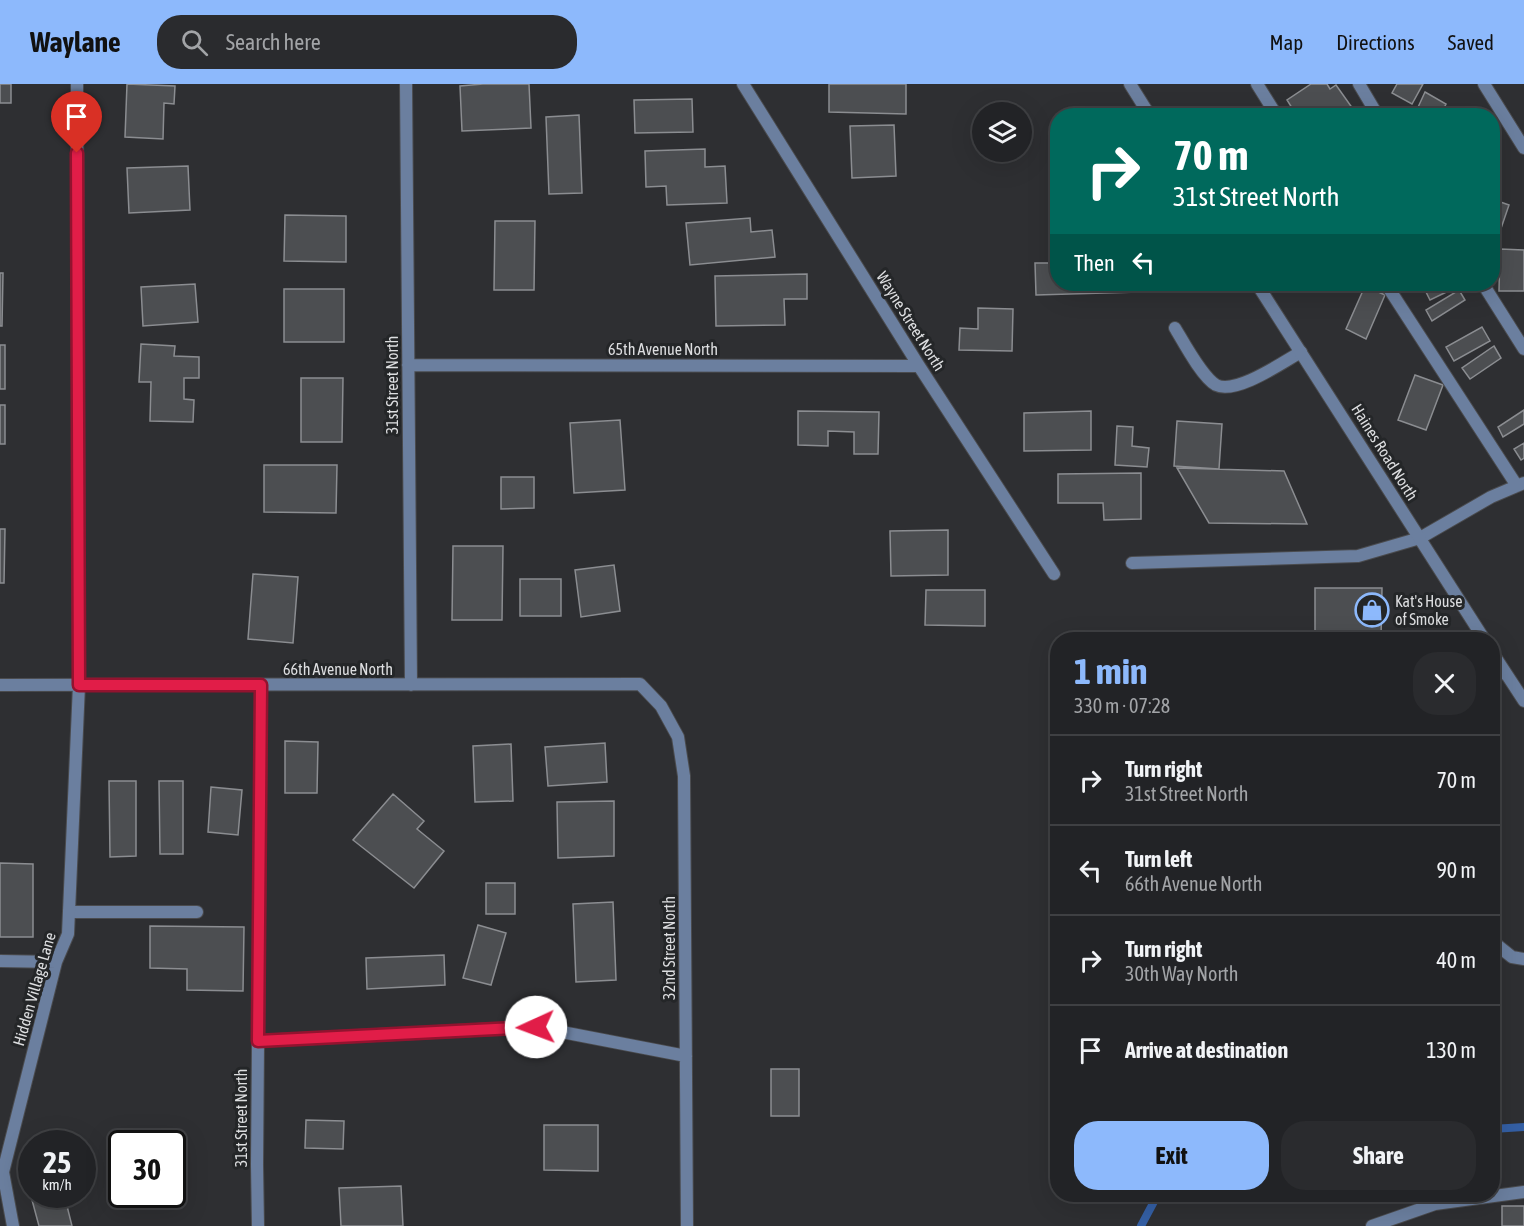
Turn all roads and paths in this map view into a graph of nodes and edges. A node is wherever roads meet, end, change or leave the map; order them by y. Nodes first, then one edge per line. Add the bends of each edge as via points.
1 (77, 84) edge
2 (406, 84) edge
3 (743, 84) edge
4 (1130, 84) edge
5 (1257, 84) edge
6 (1359, 84) edge
7 (1484, 84) edge
8 (1145, 108) edge
9 (1272, 108) edge
10 (1373, 108) edge
11 (1499, 108) edge
12 (1500, 110) edge
13 (1524, 148) edge
14 (1262, 291) edge
15 (1391, 291) edge
16 (1487, 291) edge
17 (1175, 328) dead end
18 (1524, 349) edge
19 (1301, 352) junction
20 (408, 365) junction
21 (919, 366) junction
22 (1521, 484) edge
23 (1420, 538) junction
24 (1132, 563) dead end
25 (1054, 574) dead end
26 (1480, 632) edge
27 (1500, 664) edge
28 (1500, 673) edge
29 (1506, 673) junction
30 (640, 684) joint
31 (0, 685) edge
32 (79, 685) junction
33 (261, 685) junction
34 (411, 685) junction
35 (1520, 689) edge
36 (1524, 701) edge
37 (69, 912) junction
38 (197, 912) dead end
39 (1500, 947) edge
40 (1524, 959) edge
41 (0, 961) edge
42 (56, 962) junction
43 (258, 1041) junction
44 (686, 1056) junction
45 (1, 1172) edge
46 (1524, 1192) edge
47 (1500, 1195) edge
48 (1450, 1202) edge
49 (14, 1226) edge
50 (258, 1226) edge
51 (687, 1226) edge
52 (1372, 1226) edge

1 - 32 street, Hidden Village Lane
2 - 20 street, 31st Street North
3 - 21 street, Wayne Street North
4 - 8 street
5 - 9 street
6 - 10 street
7 - 11 street
12 - 13 street
14 - 19 street, Haines Road North
15 - 22 street
16 - 18 street
17 - 19 street via 1205,374 1225,387 1243,384
19 - 23 street, Haines Road North
20 - 21 street, 65th Avenue North
20 - 34 street, 31st Street North
21 - 25 street, Wayne Street North
22 - 23 street
23 - 24 street via 1358,556
23 - 26 street, Haines Road North
27 - 29 street
28 - 29 street
29 - 35 street
30 - 34 street, 66th Avenue North
30 - 44 street, 32nd Street North via 661,706 678,737 684,776
31 - 32 street, 66th Avenue North
32 - 33 street, 66th Avenue North
32 - 37 street, Hidden Village Lane
33 - 34 street, 66th Avenue North
33 - 43 street, 31st Street North
35 - 36 street
37 - 38 street
37 - 42 street, Hidden Village Lane via 68,934
39 - 40 street via 1512,957
41 - 42 street
42 - 45 street, Hidden Village Lane
43 - 44 street via 536,1027
43 - 50 street, 31st Street North
44 - 51 street, 32nd Street North
45 - 49 street, Hidden Village Lane
46 - 47 street
48 - 52 street

